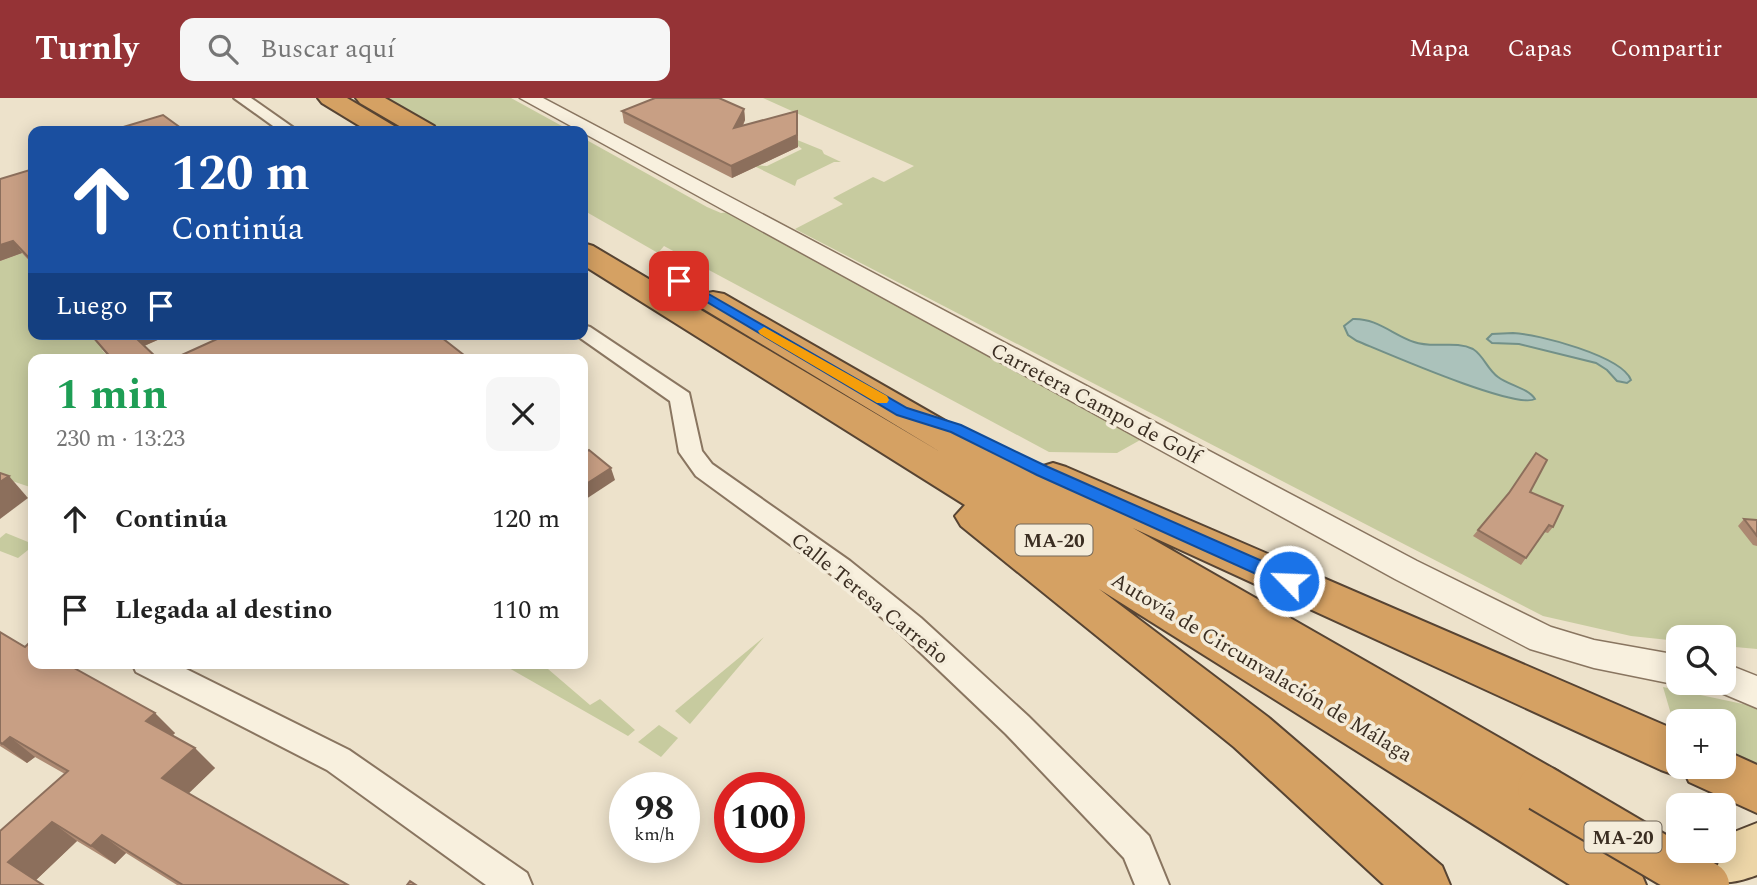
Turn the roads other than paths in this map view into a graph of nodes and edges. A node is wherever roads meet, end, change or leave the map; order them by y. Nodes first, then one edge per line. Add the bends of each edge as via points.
1 (241, 98) edge
2 (330, 98) edge
3 (368, 98) edge
4 (529, 98) edge
5 (283, 126) edge
6 (377, 126) edge
7 (416, 126) edge
8 (581, 126) edge
9 (588, 130) edge
10 (588, 227) edge
11 (588, 254) edge
12 (588, 334) edge
13 (902, 411) junction
14 (858, 420) junction
15 (1666, 668) edge
16 (158, 669) edge
17 (1666, 749) edge
18 (1735, 779) edge
19 (1757, 789) edge
20 (1330, 802) junction
21 (1533, 808) junction
22 (1729, 865) edge
23 (515, 885) edge
24 (1152, 885) edge
25 (1391, 885) edge
26 (1423, 885) edge
27 (1619, 885) edge

1 - 5 street
2 - 6 highway
3 - 7 highway
4 - 8 street, Carretera Campo de Golf
9 - 15 street, Carretera Campo de Golf via 1542,639
10 - 13 highway, Autovía de Circunvalación de Málaga / MA-20
11 - 14 highway, Autovía de Circunvalación de Málaga / MA-20
12 - 24 street, Calle Teresa Carreño via 681,398 691,452 704,470 841,568 911,626 1035,743 1137,847
13 - 17 highway via 956,429
13 - 21 highway, Autovía de Circunvalación de Málaga / MA-20
14 - 20 highway via 883,452 982,521 1251,733
14 - 21 highway, Autovía de Circunvalación de Málaga / MA-20
16 - 23 street via 338,760
18 - 19 highway
20 - 25 street
20 - 26 highway
21 - 22 highway, Autovía de Circunvalación de Málaga / MA-20, bridge
21 - 27 highway, Autovía de Circunvalación de Málaga / MA-20

